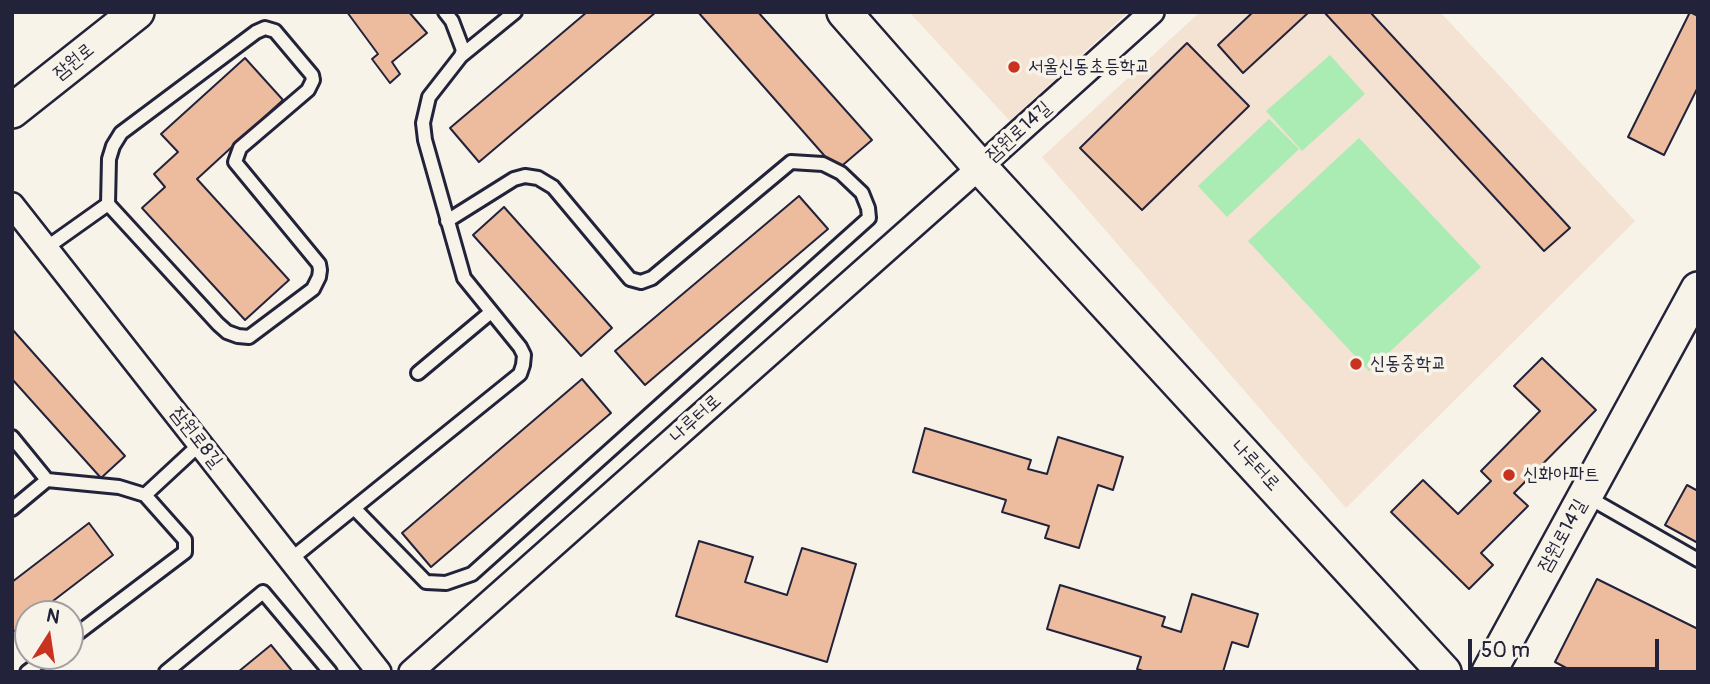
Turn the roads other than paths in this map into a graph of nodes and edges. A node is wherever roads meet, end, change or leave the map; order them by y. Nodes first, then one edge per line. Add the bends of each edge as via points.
1 (137, 12) edge
2 (445, 12) edge
3 (515, 12) edge
4 (844, 12) edge
5 (1152, 12) edge
6 (461, 56) junction
7 (12, 111) edge
8 (980, 167) junction
9 (108, 204) junction
10 (12, 205) edge
11 (447, 220) junction
12 (46, 248) junction
13 (1698, 289) edge
14 (491, 312) junction
15 (418, 373) dead end
16 (12, 437) edge
17 (200, 444) junction
18 (47, 480) junction
19 (145, 495) junction
20 (1586, 496) junction
21 (354, 508) junction
22 (12, 509) edge
23 (291, 559) junction
24 (1698, 559) edge
25 (84, 628) edge
26 (166, 672) edge
27 (330, 672) edge
28 (379, 672) edge
29 (411, 672) edge
30 (1444, 672) edge
31 (1489, 672) edge

1 - 7 main road, 잠원로
2 - 6 lane via 460,40
3 - 6 lane
4 - 8 main road, 나루터로
5 - 8 street, 잠원로14길
6 - 11 lane via 429,97 423,123
8 - 29 street, 나루터로
8 - 30 main road, 나루터로
9 - 9 lane via 108,159 121,133 256,32 265,28 275,31 312,75 308,90 240,148 235,162 320,270 313,289 249,337 227,332 218,324
9 - 12 lane
10 - 12 street, 잠원로8길
11 - 14 lane via 464,278
11 - 21 lane via 514,179 538,178 553,187 630,279 640,282 652,278 791,162 823,164 841,173 862,193 869,218 472,574 446,583 426,582
12 - 17 street, 잠원로8길
13 - 20 main road, 잠원로14길
14 - 15 lane
14 - 21 lane via 524,355 520,374
16 - 18 lane
17 - 19 lane
17 - 23 street, 잠원로8길
18 - 19 lane via 119,487
18 - 22 lane
19 - 25 lane via 185,540 185,552
20 - 24 lane
20 - 31 main road, 잠원로14길
21 - 23 lane
23 - 28 street, 잠원로8길
26 - 27 lane via 262,592

